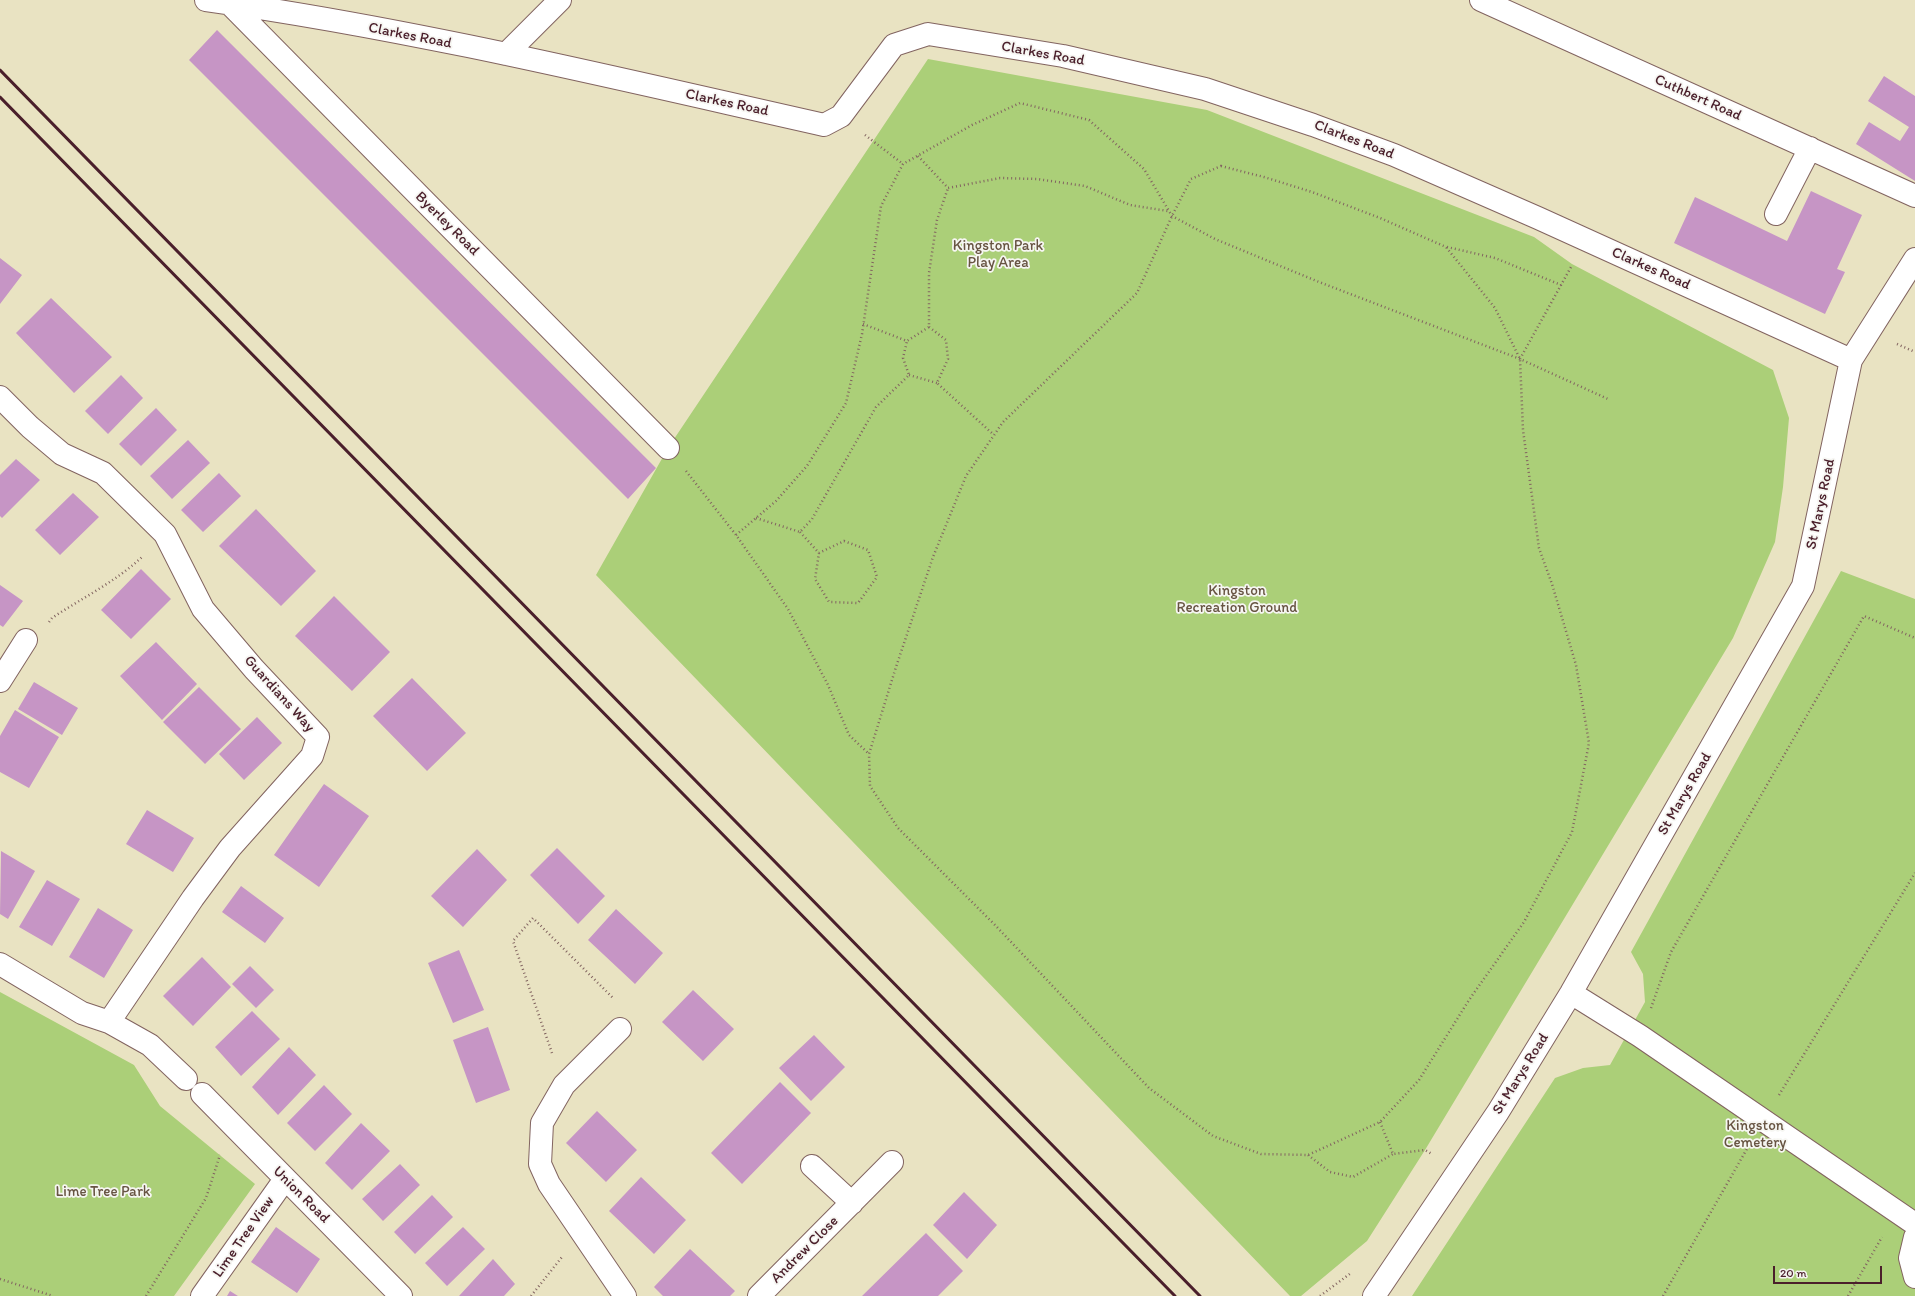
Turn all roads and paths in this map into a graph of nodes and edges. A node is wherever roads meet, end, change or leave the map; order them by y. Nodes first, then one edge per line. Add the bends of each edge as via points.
1 (206, 0) edge
2 (560, 0) edge
3 (1481, 0) edge
4 (228, 2) edge
5 (506, 54) junction
6 (841, 116) junction
7 (1810, 148) junction
8 (918, 156) junction
9 (903, 164) junction
10 (948, 188) junction
11 (1915, 196) edge
12 (1169, 211) junction
13 (1776, 214) dead end
14 (1172, 216) junction
15 (1584, 239) junction
16 (1446, 247) junction
17 (1915, 259) edge
18 (1562, 285) junction
19 (863, 324) junction
20 (929, 327) junction
21 (907, 341) junction
22 (1520, 359) junction
23 (1851, 360) junction
24 (909, 375) junction
25 (937, 383) junction
26 (0, 397) edge
27 (1608, 399) dead end
28 (994, 436) junction
29 (668, 448) joint
30 (756, 518) junction
31 (800, 532) junction
32 (165, 534) junction
33 (736, 535) junction
34 (819, 553) junction
35 (1915, 638) edge
36 (26, 640) joint
37 (0, 681) edge
38 (869, 754) junction
39 (1915, 873) edge
40 (0, 964) edge
41 (1571, 993) junction
42 (109, 1022) junction
43 (620, 1029) joint
44 (1640, 1036) junction
45 (186, 1078) dead end
46 (564, 1085) junction
47 (202, 1094) dead end
48 (1763, 1120) junction
49 (230, 1122) junction
50 (1380, 1122) junction
51 (1393, 1154) junction
52 (1308, 1155) junction
53 (1438, 1157) dead end
54 (892, 1162) dead end
55 (812, 1166) dead end
56 (285, 1179) junction
57 (852, 1203) junction
58 (1915, 1224) edge
59 (582, 1233) junction
60 (1915, 1237) edge
61 (1354, 1271) dead end
62 (1915, 1277) edge
63 (0, 1278) edge
64 (53, 1296) edge
65 (146, 1296) edge
66 (202, 1296) edge
67 (401, 1296) edge
68 (531, 1296) edge
69 (625, 1296) edge
70 (759, 1296) edge
71 (1320, 1296) edge
72 (1374, 1296) edge
73 (1663, 1296) edge

1 - 4 street, Clarkes Road
2 - 5 street
3 - 7 street, Cuthbert Road
4 - 5 street, Clarkes Road
4 - 29 street, Byerley Road
5 - 6 street, Clarkes Road via 824,125
6 - 9 path
6 - 15 street, Clarkes Road via 894,45 928,34 1062,56 1205,89 1313,125 1394,155
7 - 11 street, Cuthbert Road
7 - 13 street
8 - 9 path
8 - 10 path
8 - 12 path via 972,125 1020,104 1089,120 1144,169
9 - 19 path via 881,206
10 - 12 path via 1000,178 1037,179 1085,186 1130,205
10 - 20 path via 937,220 929,273
12 - 14 path
14 - 16 path via 1191,179 1221,166 1312,192
14 - 22 path via 1215,239 1312,279
14 - 28 path via 1137,293 1003,422
15 - 18 path
15 - 23 street, Clarkes Road
16 - 18 path via 1495,258
16 - 22 path via 1495,308
17 - 23 street, St Marys Road
18 - 22 path
19 - 21 path
19 - 30 path via 846,404 807,466 776,501
20 - 21 path
20 - 25 path via 946,340 948,359
21 - 24 path via 903,358
22 - 27 path
22 - 50 path via 1523,430 1539,548 1576,665 1590,743 1572,832 1524,922 1469,1000 1419,1080
23 - 41 street, St Marys Road via 1803,586
24 - 25 path
24 - 31 path via 876,407 812,519
25 - 28 path
26 - 32 street, Guardians Way via 62,454 103,473
28 - 38 path via 966,476 933,557
29 - 33 path
30 - 31 path
30 - 33 path
31 - 34 path
32 - 36 path via 130,568 52,618 36,639
32 - 42 street, Guardians Way via 203,609 254,669 318,737 312,756 230,848
33 - 38 path via 788,609 828,685 849,735
34 - 34 path via 844,541 868,550 878,578 858,602 829,602 815,579
35 - 44 path via 1864,616 1671,952
36 - 37 street
38 - 52 path via 870,786 898,828 1001,931 1149,1088 1213,1136 1261,1154
39 - 48 path
40 - 42 street via 82,1013
41 - 44 street
41 - 72 street, St Marys Road via 1498,1112
42 - 45 street via 150,1045
43 - 46 street
43 - 46 path via 631,1017 533,918 513,941
44 - 48 street
46 - 59 street via 542,1123 540,1164 549,1184
47 - 49 street, Union Road
48 - 58 street
48 - 73 path
49 - 56 street, Union Road
49 - 65 path via 206,1198
50 - 51 path
50 - 52 path
51 - 52 path via 1353,1176 1330,1172
51 - 53 path via 1424,1150
54 - 57 street, Andrew Close
55 - 57 street, Andrew Close
56 - 66 street, Lime Tree View
56 - 67 street, Union Road
57 - 70 street, Andrew Close
59 - 68 path
59 - 69 street
60 - 62 street via 1910,1258
61 - 71 path
63 - 64 path

